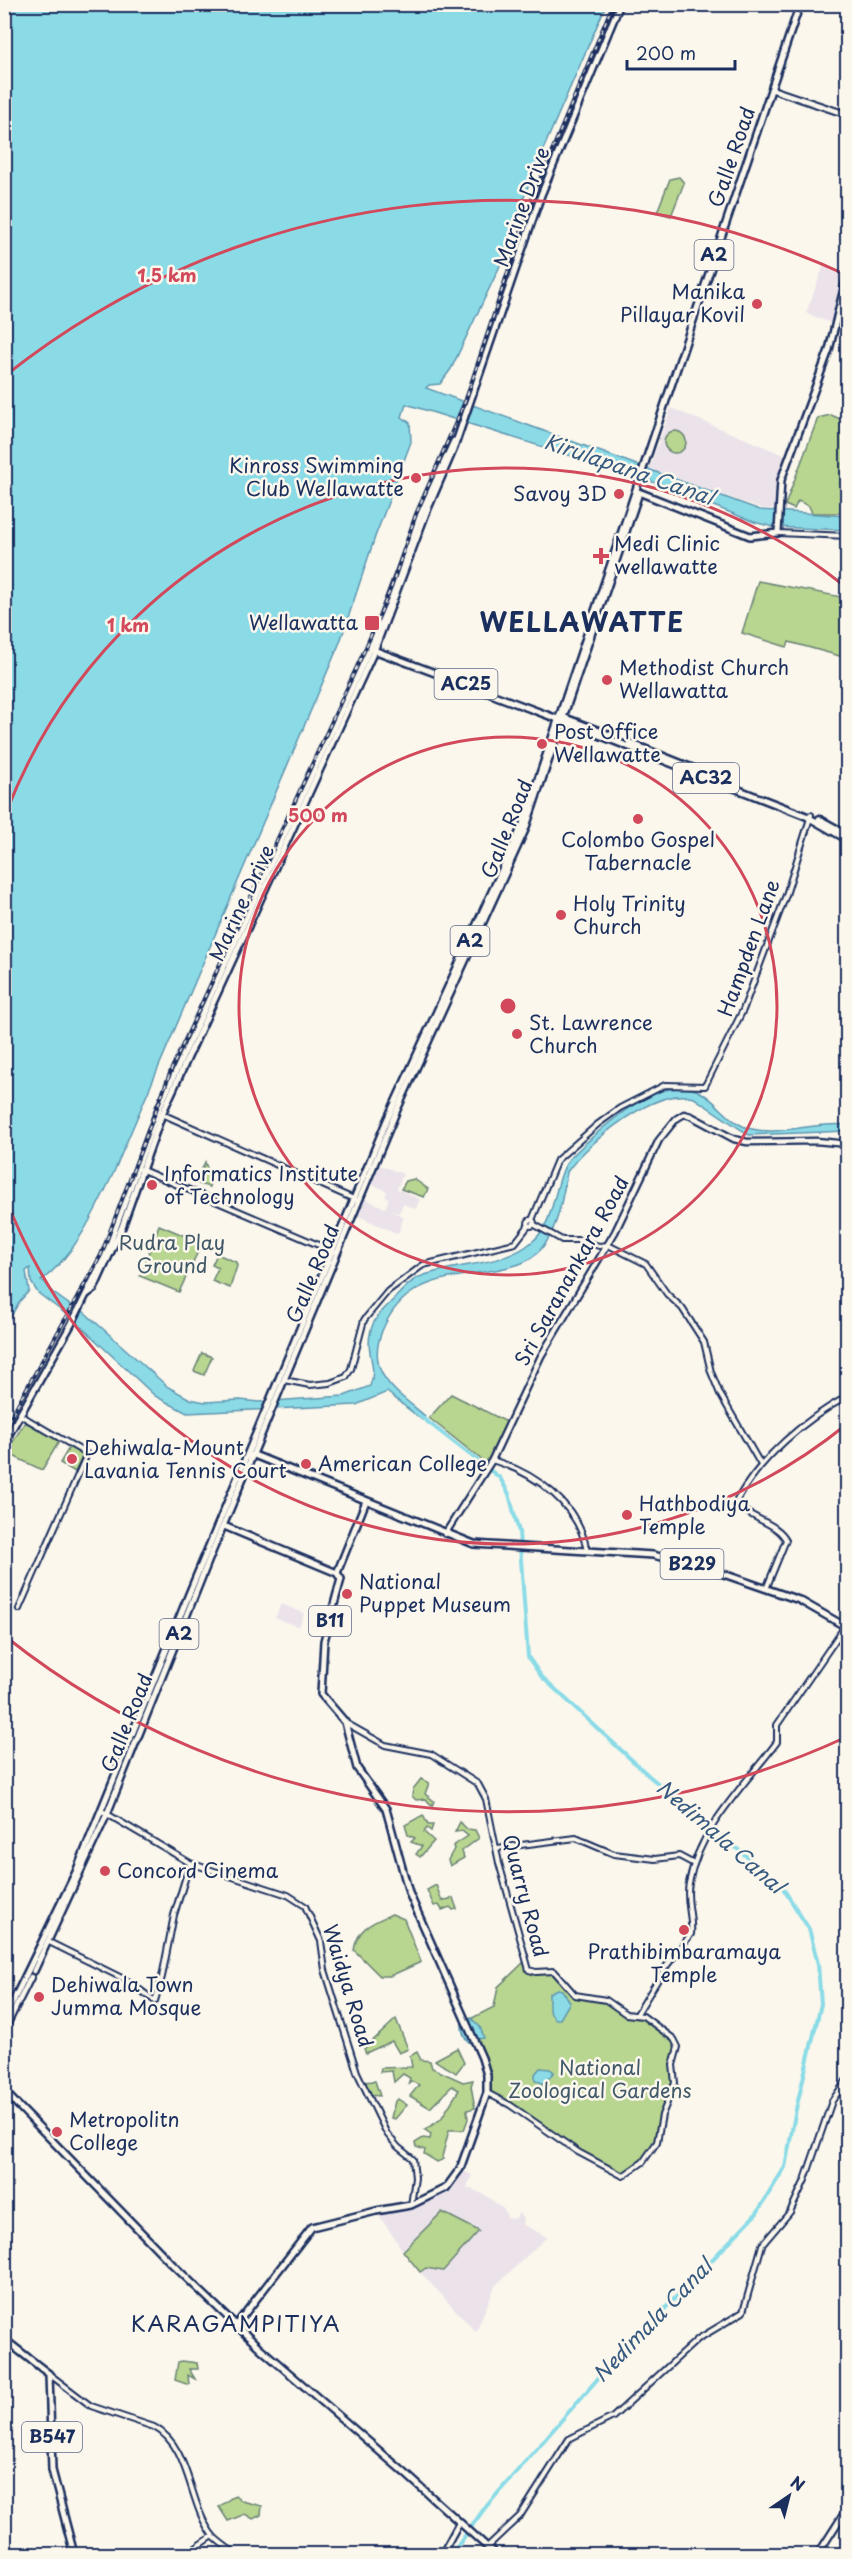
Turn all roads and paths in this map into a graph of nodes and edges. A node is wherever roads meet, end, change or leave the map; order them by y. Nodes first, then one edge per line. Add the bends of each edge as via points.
1 (620, 4) edge
2 (801, 4) edge
3 (771, 89) junction
4 (848, 115) edge
5 (848, 272) edge
6 (637, 488) junction
7 (778, 530) junction
8 (848, 536) edge
9 (372, 650) junction
10 (561, 718) junction
11 (810, 816) junction
12 (848, 824) edge
13 (845, 836) edge
14 (162, 1114) junction
15 (848, 1144) edge
16 (141, 1169) junction
17 (357, 1200) junction
18 (531, 1223) junction
19 (608, 1245) junction
20 (336, 1253) junction
21 (282, 1379) junction
22 (277, 1395) junction
23 (848, 1396) edge
24 (20, 1415) junction
25 (4, 1443) edge
26 (250, 1456) junction
27 (492, 1460) junction
28 (761, 1465) junction
29 (366, 1501) junction
30 (224, 1526) junction
31 (445, 1534) junction
32 (587, 1551) junction
33 (337, 1573) junction
34 (766, 1589) junction
35 (19, 1610) dead end
36 (846, 1627) edge
37 (153, 1693) junction
38 (345, 1722) junction
39 (104, 1813) junction
40 (496, 1848) junction
41 (190, 1863) junction
42 (694, 1864) junction
43 (49, 1942) junction
44 (30, 1975) junction
45 (23, 1989) junction
46 (637, 2014) junction
47 (4, 2018) edge
48 (4, 2025) edge
49 (4, 2031) edge
50 (848, 2078) edge
51 (4, 2091) edge
52 (488, 2093) junction
53 (411, 2205) junction
54 (236, 2325) junction
55 (4, 2339) edge
56 (49, 2374) junction
57 (848, 2507) edge
58 (464, 2527) junction
59 (213, 2536) junction
60 (486, 2547) junction
61 (74, 2554) edge
62 (187, 2554) edge
63 (236, 2554) edge
64 (442, 2554) edge
65 (495, 2554) edge
66 (818, 2554) edge

1 - 9 main road, Marine Drive via 541,195 472,400
2 - 3 main road, Galle Road / A2
3 - 4 main road
3 - 6 main road, Galle Road / A2
5 - 7 main road via 829,350 782,480
6 - 7 main road via 750,536
6 - 10 main road, Galle Road / A2 via 638,496
7 - 8 street
9 - 10 main road, AC25
9 - 14 main road, Marine Drive
9 - 16 main road, Marine Drive via 168,1087
10 - 11 main road, AC32
10 - 17 main road, Galle Road / A2 via 526,827
11 - 13 main road, AC32
11 - 18 street, Hampden Lane via 786,895 743,1010 705,1086 665,1085 620,1108 570,1146 554,1165
12 - 13 street
14 - 16 main road, Marine Drive
14 - 17 street
15 - 19 main road, Sri Saranankara Road via 747,1142 684,1114 659,1140
16 - 20 street
16 - 24 main road, Marine Drive via 116,1243 93,1290 78,1308
17 - 20 main road, Galle Road / A2
18 - 19 street via 562,1240
18 - 21 street via 515,1243 423,1265 388,1291 364,1320 346,1377 310,1384
19 - 27 main road, Sri Saranankara Road via 541,1356
19 - 28 street via 646,1264 692,1322 704,1342 720,1394
20 - 21 main road, Galle Road / A2
21 - 22 main road, Galle Road / A2
22 - 26 main road, Galle Road / A2
22 - 26 main road, Galle Road / A2
23 - 28 street via 818,1414
24 - 25 main road, Marine Drive
24 - 35 street via 87,1454
26 - 29 main road, B229
26 - 30 main road, Galle Road / A2
26 - 37 main road, Galle Road / A2
27 - 31 main road, Sri Saranankara Road
27 - 32 street via 525,1472 564,1504 576,1521
28 - 34 street via 737,1504 746,1514 782,1533 786,1540
29 - 31 main road, B229
29 - 33 main road
30 - 33 main road
30 - 37 main road, Galle Road / A2
31 - 32 main road, B229 via 484,1547
32 - 34 main road, B229 via 653,1555
33 - 38 main road, B11 via 342,1582 324,1641 321,1694
34 - 36 main road, B229 via 800,1600
36 - 42 street via 777,1725 777,1742 714,1825
37 - 39 main road, Galle Road / A2
38 - 40 street, Quarry Road via 385,1745 430,1754 478,1784 486,1799
38 - 52 main road, B11 via 353,1759 386,1809 409,1893 482,2058
39 - 41 street, Waidya Road
39 - 43 main road, Galle Road / A2
39 - 44 main road, Galle Road / A2
40 - 42 street via 576,1838 614,1854 655,1859 679,1856
40 - 46 street, Quarry Road via 529,1970 554,1971 575,1995 606,2000 626,2014
41 - 43 street via 155,2001 128,1981
41 - 53 street, Waidya Road via 288,1894 305,1906 321,1941 325,1970 357,2072 387,2134 413,2159
42 - 46 street via 688,1892 691,1934
43 - 44 main road, Galle Road / A2
44 - 45 main road, Galle Road / A2
44 - 47 main road
44 - 49 main road
45 - 47 main road, Galle Road / A2
45 - 48 main road, Galle Road / A2
46 - 52 street, Quarry Road via 674,2039 678,2055 673,2065 675,2083 657,2142 643,2162 626,2175 578,2152
50 - 60 street via 832,2101 790,2212 762,2245 743,2312 698,2339 613,2416 569,2439 520,2516
51 - 54 main road via 171,2264
52 - 53 main road, B11 via 453,2181 437,2194
53 - 54 main road, B11 via 312,2227
54 - 58 main road
55 - 56 main road
56 - 59 street via 91,2406 162,2432 180,2458
56 - 61 main road, B547 via 52,2470
57 - 66 main road
58 - 60 main road
58 - 64 main road
59 - 62 street
59 - 63 street
60 - 65 main road

